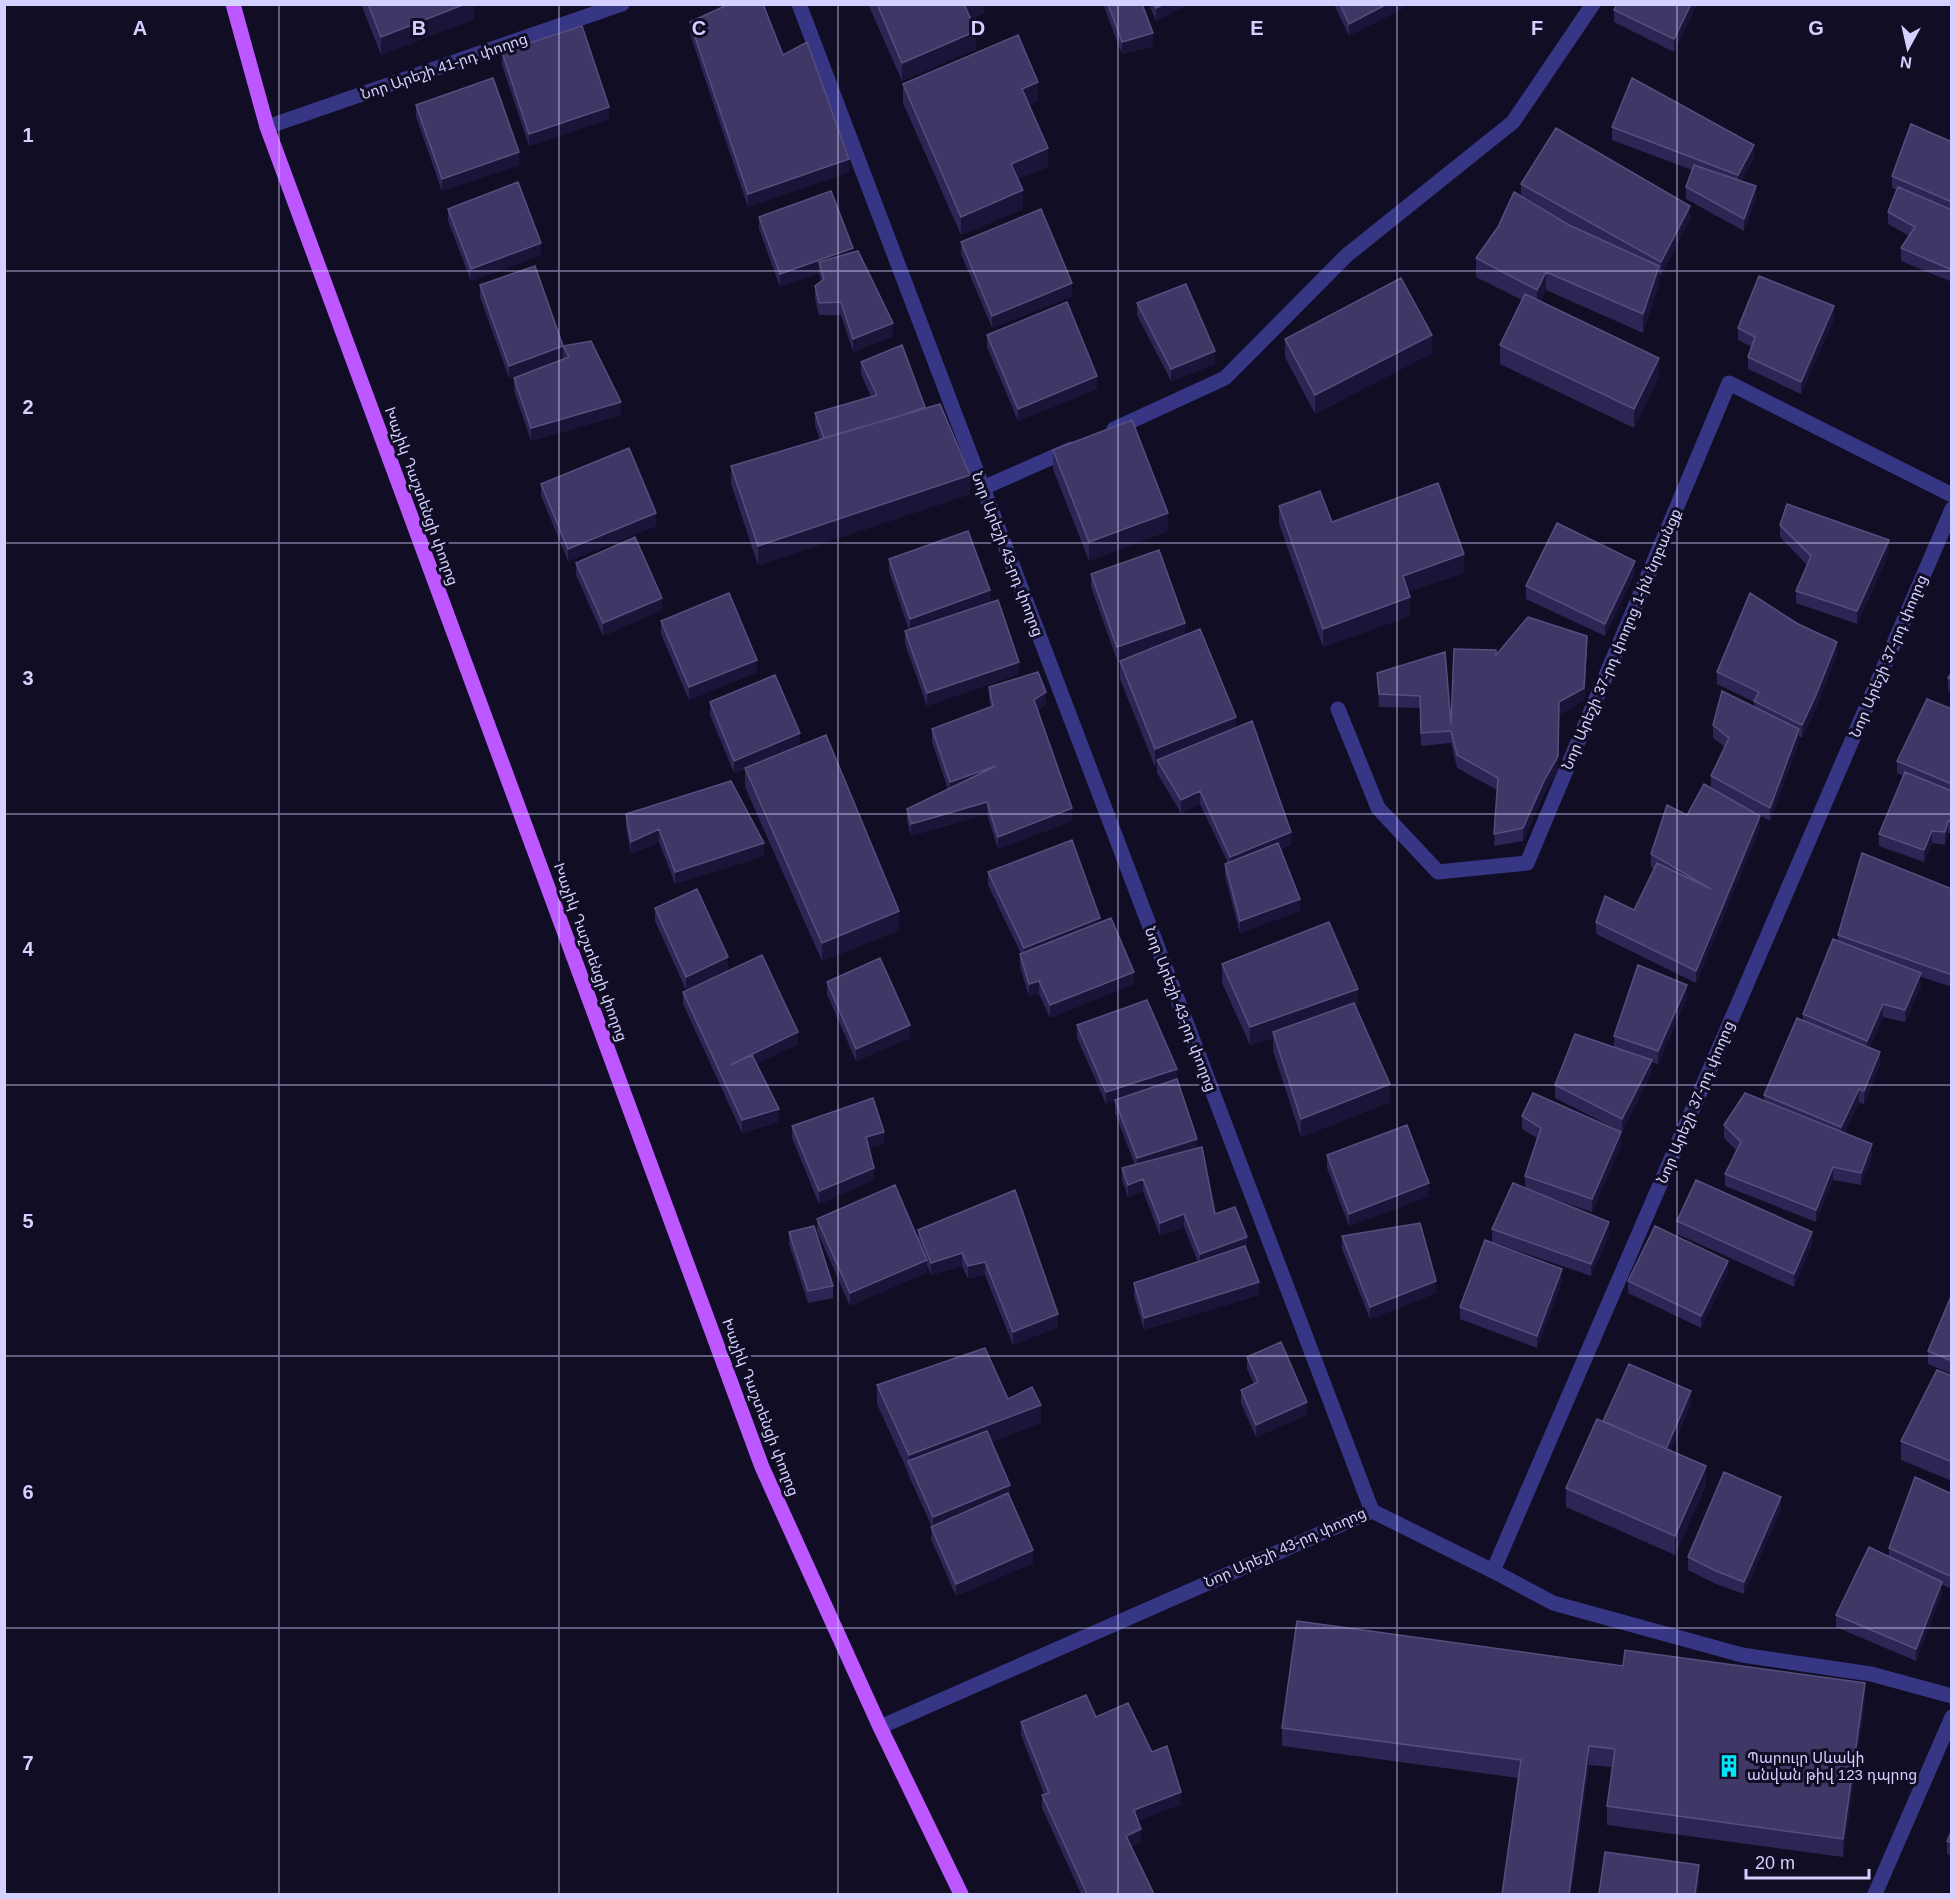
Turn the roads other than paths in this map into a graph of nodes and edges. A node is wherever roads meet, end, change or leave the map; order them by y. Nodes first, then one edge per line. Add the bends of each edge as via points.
1 (233, 4) edge
2 (622, 4) edge
3 (799, 4) edge
4 (1593, 4) edge
5 (267, 127) junction
6 (983, 488) junction
7 (1952, 495) edge
8 (1952, 509) edge
9 (1338, 709) dead end
10 (1372, 1510) junction
11 (1493, 1570) junction
12 (1952, 1696) edge
13 (1952, 1717) edge
14 (880, 1727) junction
15 (961, 1894) edge
16 (1875, 1894) edge

1 - 5 main road, Խաչիկ Դաշտենցի փողոց
2 - 5 street, Նոր Արեշի 41-րդ փողոց
3 - 6 street, Նոր Արեշի 43-րդ փողոց
4 - 6 street via 1512,122 1347,255 1225,378
5 - 14 main road, Խաչիկ Դաշտենցի փողոց via 762,1467
6 - 10 street, Նոր Արեշի 43-րդ փողոց
7 - 9 street, Նոր Արեշի 37-րդ փողոց 1-ին նրբանցք via 1729,383 1527,863 1438,872 1378,808
8 - 11 street, Նոր Արեշի 37-րդ փողոց
10 - 11 street
10 - 14 street, Նոր Արեշի 43-րդ փողոց
11 - 12 street via 1553,1603 1742,1655 1871,1674
13 - 16 street
14 - 15 main road, Խաչիկ Դաշտենցի փողոց

